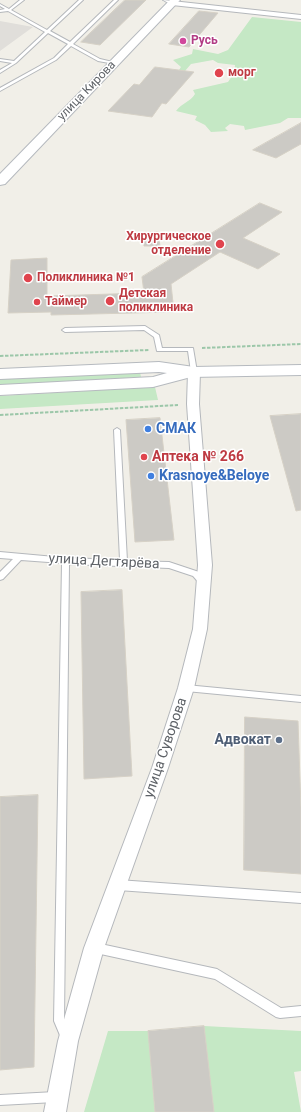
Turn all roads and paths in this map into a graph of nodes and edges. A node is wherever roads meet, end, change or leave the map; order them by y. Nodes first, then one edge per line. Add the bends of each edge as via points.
1 (22, 0) edge
2 (81, 0) edge
3 (116, 0) edge
4 (171, 1) edge
5 (0, 5) edge
6 (9, 10) junction
7 (0, 11) edge
8 (301, 17) edge
9 (47, 32) junction
10 (69, 44) junction
11 (0, 60) edge
12 (15, 62) junction
13 (115, 63) junction
14 (0, 72) edge
15 (0, 90) edge
16 (0, 181) edge
17 (65, 330) dead end
18 (301, 370) edge
19 (194, 372) junction
20 (0, 374) edge
21 (0, 390) edge
22 (193, 404) junction
23 (0, 415) edge
24 (117, 430) dead end
25 (0, 555) edge
26 (18, 558) junction
27 (66, 561) junction
28 (124, 564) junction
29 (0, 577) edge
30 (203, 582) junction
31 (186, 688) junction
32 (301, 699) edge
33 (118, 885) junction
34 (301, 898) edge
35 (94, 948) junction
36 (301, 1011) edge
37 (68, 1041) junction
38 (0, 1100) edge
39 (56, 1104) edge

1 - 6 lane
2 - 9 lane
3 - 10 lane
4 - 8 street
4 - 13 street, улица Кирова
5 - 6 lane
6 - 7 lane
6 - 9 lane
9 - 10 lane
9 - 12 lane
10 - 13 lane via 99,60
10 - 15 lane via 55,59
11 - 12 lane
12 - 14 lane
13 - 16 street, улица Кирова
17 - 19 lane via 145,328 157,336 159,350 191,349
18 - 19 street
19 - 20 street via 159,367
19 - 21 street via 153,382
19 - 22 street, улица Суворова
22 - 23 path
22 - 30 street, улица Суворова via 205,565
24 - 28 lane
25 - 26 lane, улица Дегтярёва
26 - 27 lane, улица Дегтярёва
26 - 29 lane
27 - 28 lane, улица Дегтярёва
27 - 37 lane via 59,1021
28 - 30 lane, улица Дегтярёва via 169,565 196,574
30 - 31 street, улица Суворова via 200,630
31 - 32 lane
31 - 33 street, улица Суворова
33 - 34 lane
33 - 35 street, улица Суворова
35 - 36 lane via 218,974 280,1013
35 - 37 street, улица Суворова
37 - 39 street, улица Суворова
38 - 39 lane

